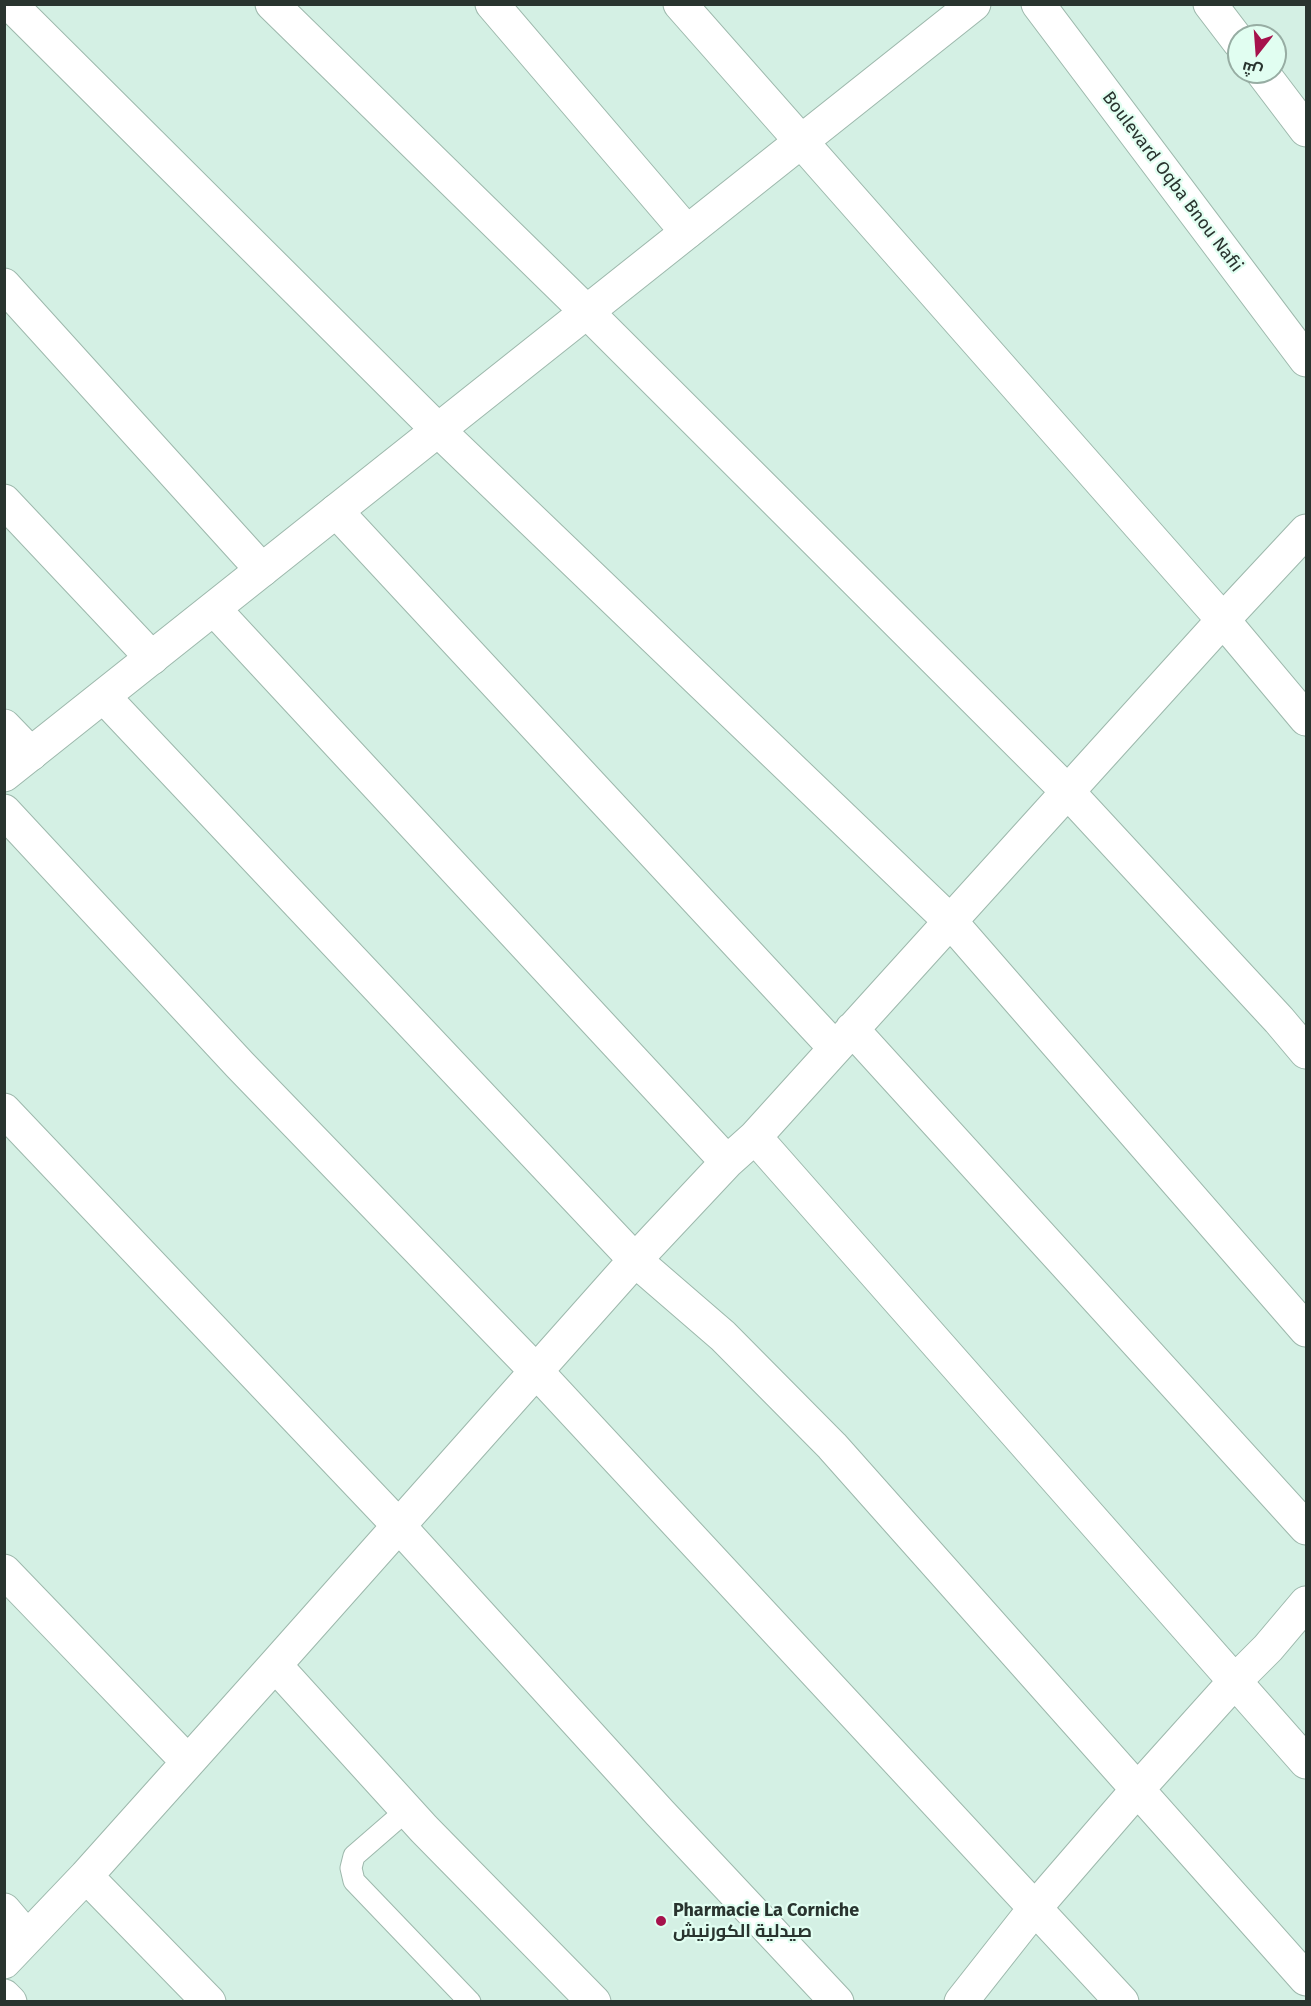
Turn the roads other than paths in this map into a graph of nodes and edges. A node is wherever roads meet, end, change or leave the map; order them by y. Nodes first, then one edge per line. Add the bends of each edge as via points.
1 (10, 4) edge
2 (272, 4) edge
3 (492, 4) edge
4 (680, 4) edge
5 (974, 4) edge
6 (1038, 4) edge
7 (1210, 4) edge
8 (1227, 26) edge
9 (1271, 84) edge
10 (1306, 130) edge
11 (800, 143) junction
12 (687, 232) junction
13 (4, 285) edge
14 (587, 312) junction
15 (1306, 360) edge
16 (438, 430) junction
17 (4, 501) edge
18 (336, 511) junction
19 (1306, 531) edge
20 (262, 570) junction
21 (214, 609) junction
22 (1223, 621) junction
23 (152, 658) junction
24 (104, 696) junction
25 (1306, 718) edge
26 (4, 726) edge
27 (31, 754) junction
28 (4, 775) edge
29 (1068, 792) junction
30 (4, 811) edge
31 (951, 922) junction
32 (843, 1039) junction
33 (1306, 1052) edge
34 (4, 1110) edge
35 (755, 1137) junction
36 (727, 1162) junction
37 (635, 1260) junction
38 (1306, 1330) edge
39 (537, 1372) junction
40 (398, 1525) junction
41 (1306, 1528) edge
42 (4, 1571) edge
43 (1306, 1603) edge
44 (275, 1665) junction
45 (1235, 1680) junction
46 (188, 1762) junction
47 (1306, 1762) edge
48 (1137, 1790) junction
49 (407, 1810) junction
50 (86, 1876) junction
51 (1035, 1908) junction
52 (4, 1910) edge
53 (27, 1937) junction
54 (4, 1962) edge
55 (1306, 1979) edge
56 (4, 1996) edge
57 (10, 2001) edge
58 (209, 2001) edge
59 (471, 2001) edge
60 (594, 2001) edge
61 (837, 2001) edge
62 (961, 2001) edge
63 (1122, 2001) edge

1 - 16 street
2 - 14 street
3 - 12 street
4 - 11 street
5 - 11 street
6 - 15 street, Boulevard Oqba Bnou Nafii
7 - 8 street
9 - 10 street
11 - 12 street
11 - 22 street
12 - 14 street
13 - 20 street
14 - 16 street
14 - 29 street
16 - 18 street
16 - 31 street
17 - 23 street
18 - 20 street
18 - 32 street
19 - 22 street
20 - 21 street
21 - 23 street
21 - 36 street
22 - 25 street
22 - 29 street
23 - 24 street
24 - 27 street
24 - 37 street
26 - 27 street
27 - 28 street
29 - 31 street
29 - 33 street
30 - 39 street via 240,1065
31 - 32 street
31 - 38 street
32 - 35 street
32 - 41 street
34 - 40 street
35 - 36 street
35 - 45 street
36 - 37 street
37 - 39 street
37 - 48 street via 723,1336 832,1446
39 - 40 street
39 - 51 street
40 - 44 street
40 - 61 street
42 - 46 street
43 - 45 street
44 - 46 street
44 - 49 street
45 - 47 street
45 - 48 street
46 - 50 street
48 - 51 street
48 - 55 street
49 - 59 lane via 354,1856 354,1881
49 - 60 street
50 - 53 street
50 - 58 street
51 - 62 street
51 - 63 street
52 - 53 street
53 - 54 street
56 - 57 street

